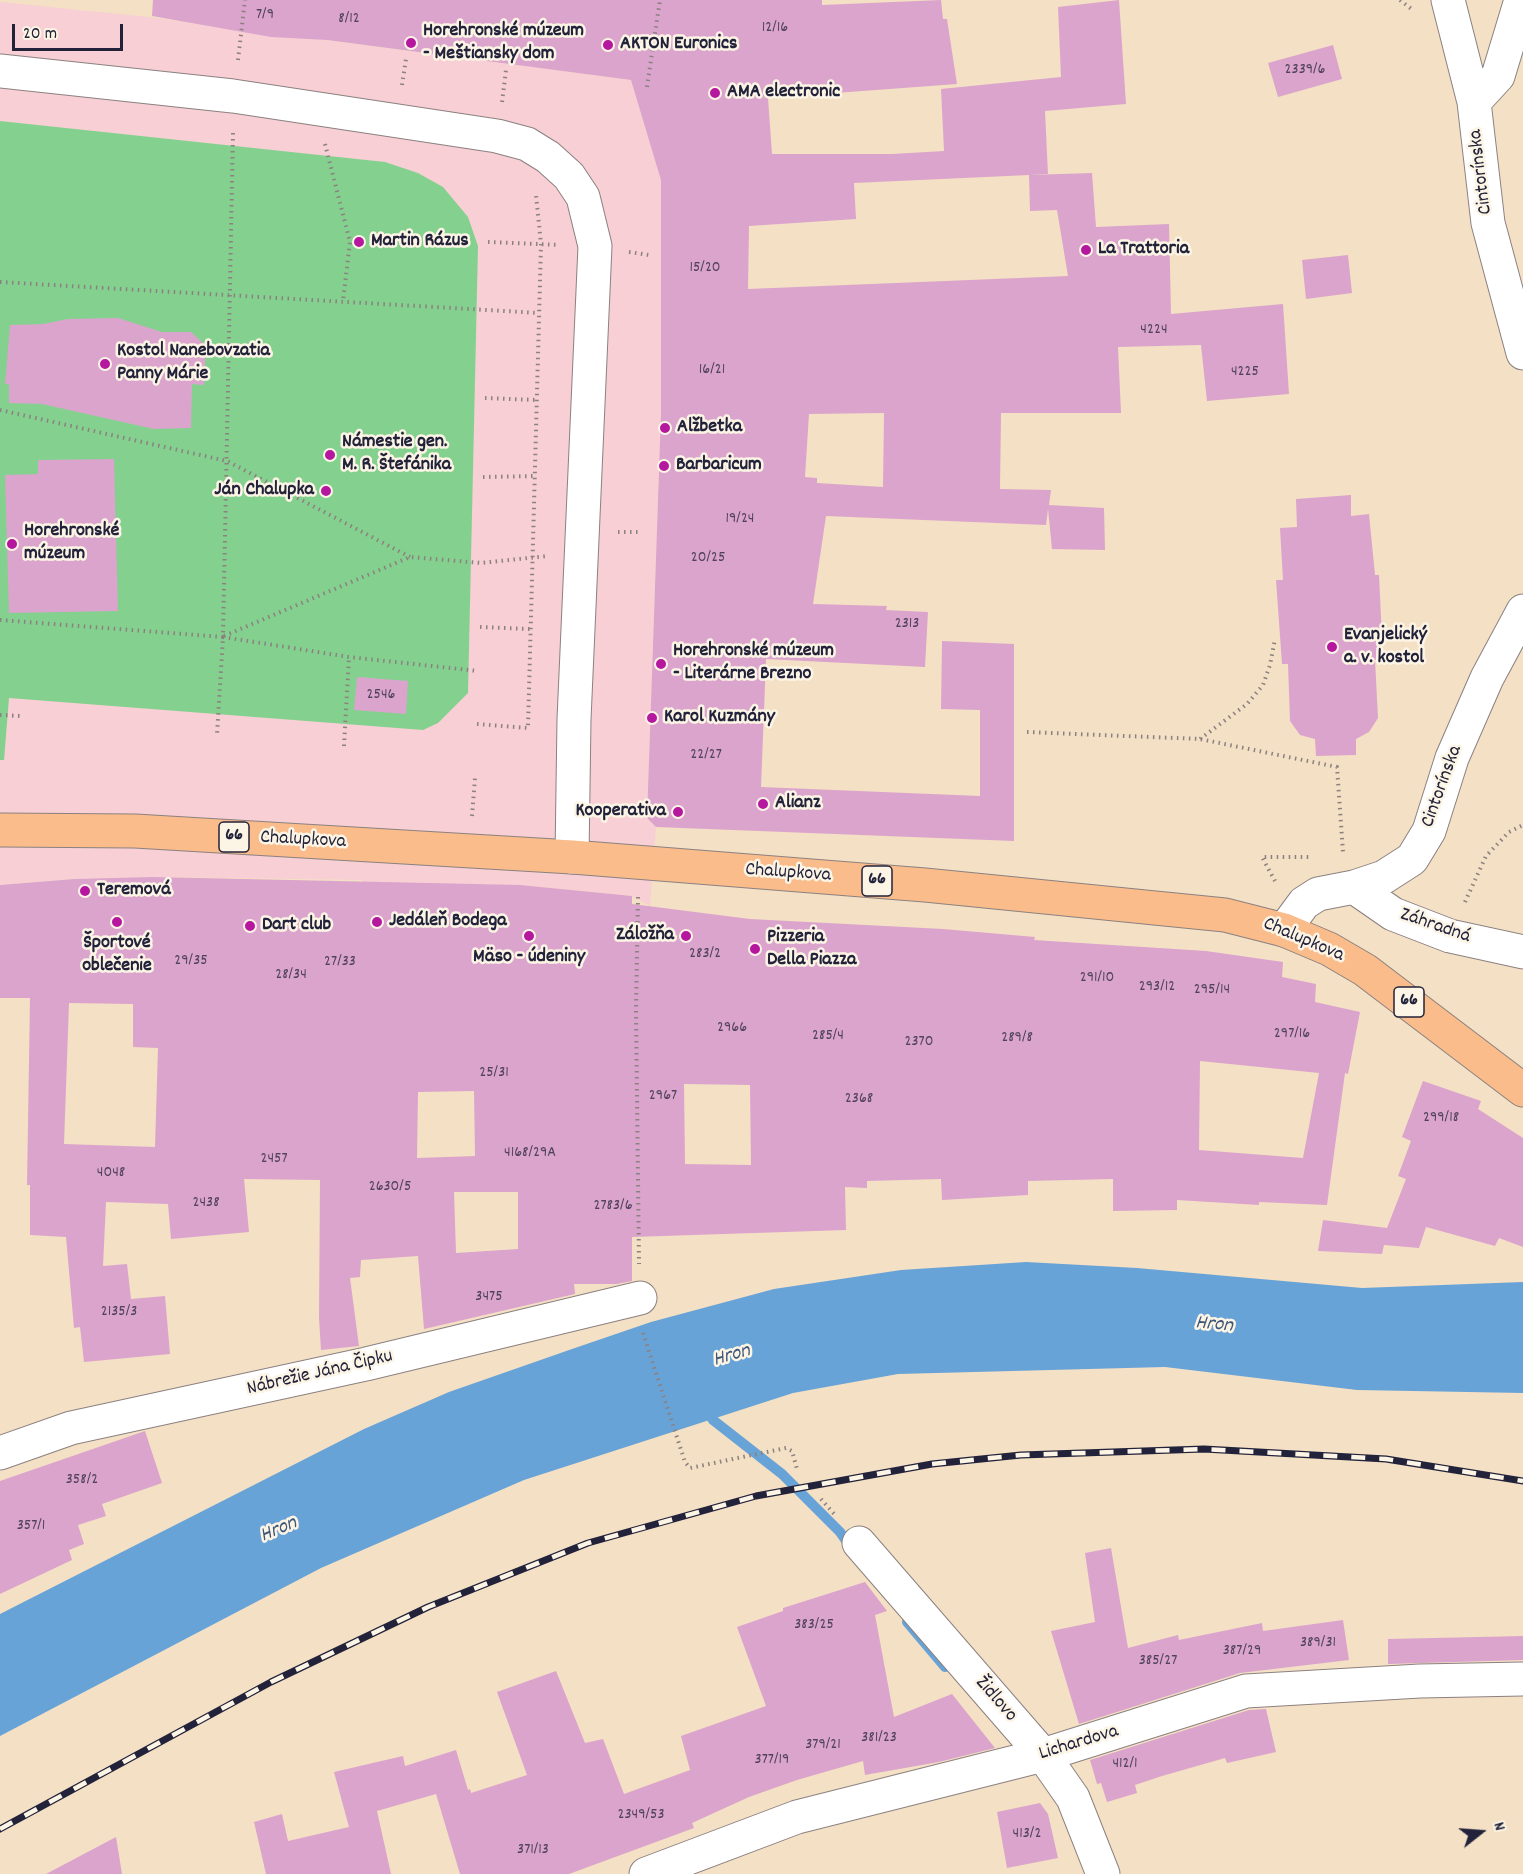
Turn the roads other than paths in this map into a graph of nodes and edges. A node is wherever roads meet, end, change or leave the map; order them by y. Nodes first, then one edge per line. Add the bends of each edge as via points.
1 (1448, 0) edge
2 (1521, 0) edge
3 (0, 71) edge
4 (1474, 102) junction
5 (1523, 353) edge
6 (1523, 611) edge
7 (0, 831) edge
8 (572, 857) junction
9 (1349, 872) junction
10 (1284, 930) junction
11 (1523, 952) edge
12 (1523, 1090) edge
13 (638, 1305) road end
14 (0, 1453) edge
15 (859, 1543) dead end
16 (1523, 1679) edge
17 (1043, 1755) junction
18 (646, 1874) edge
19 (1103, 1874) edge

1 - 4 street
2 - 4 street, Cintorínska via 1498,76
3 - 8 street via 233,96 497,136 527,144 569,176 583,197 595,246 574,719
4 - 5 street, Cintorínska via 1488,223
6 - 9 street, Cintorínska via 1483,688 1452,758 1429,831 1412,859 1384,877
7 - 8 main road, Chalupkova / 66 via 135,831
8 - 10 main road, Chalupkova / 66 via 1143,906 1225,915
9 - 10 street, Cintorínska via 1304,903
9 - 11 street, Záhradná via 1393,914 1450,936
10 - 12 main road, Chalupkova / 66 via 1365,970
13 - 14 street, Nábrežie Jána Čipku via 71,1428
15 - 17 street, Židlovo
16 - 17 street, Lichardova via 1246,1691
17 - 18 street, Lichardova via 797,1817
17 - 19 street, Židlovo via 1073,1798

